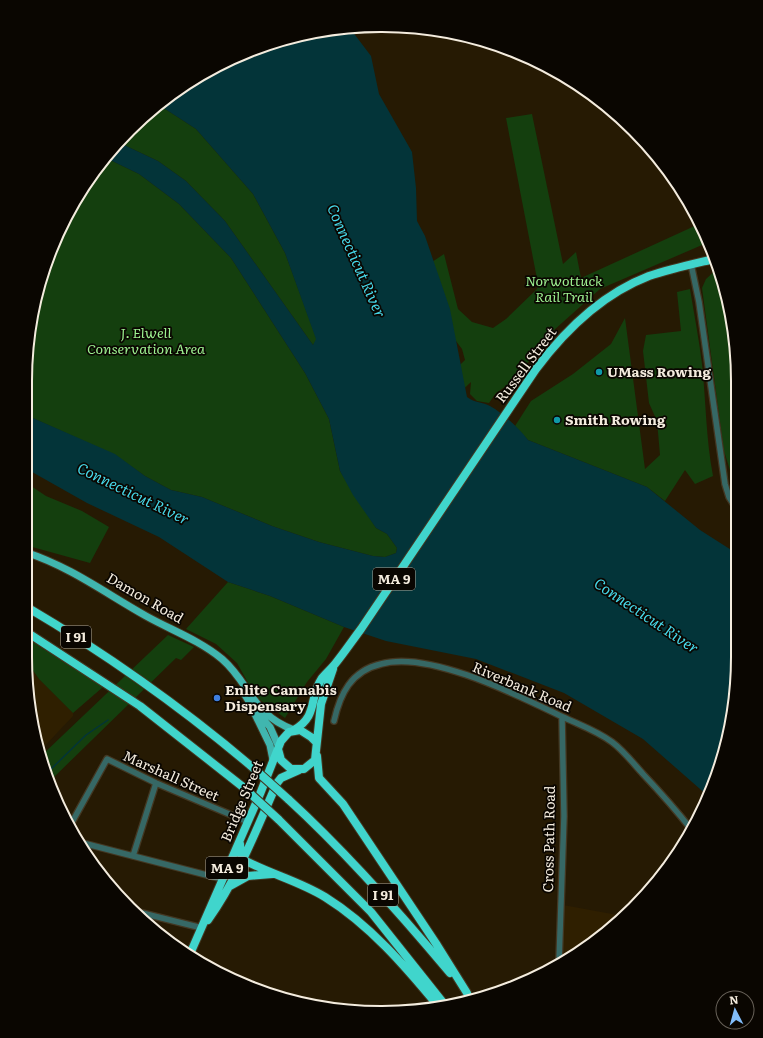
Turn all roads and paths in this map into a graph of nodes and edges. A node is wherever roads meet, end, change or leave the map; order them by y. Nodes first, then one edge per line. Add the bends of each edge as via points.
1 (709, 260) edge
2 (691, 264) junction
3 (731, 500) edge
4 (32, 555) edge
5 (32, 610) edge
6 (32, 635) edge
7 (335, 664) junction
8 (240, 682) junction
9 (252, 708) junction
10 (562, 717) junction
11 (334, 721) dead end
12 (294, 730) junction
13 (316, 742) junction
14 (278, 747) junction
15 (317, 756) junction
16 (273, 760) junction
17 (299, 770) junction
18 (156, 784) junction
19 (73, 820) edge
20 (248, 822) junction
21 (687, 825) edge
22 (241, 839) junction
23 (87, 844) edge
24 (133, 856) junction
25 (244, 860) junction
26 (280, 875) junction
27 (222, 879) junction
28 (230, 886) junction
29 (145, 914) edge
30 (202, 928) junction
31 (192, 950) edge
32 (558, 958) edge
33 (467, 995) edge
34 (467, 995) edge
35 (441, 1000) edge
36 (435, 1002) edge

1 - 2 highway, Russell Street / MA 9
2 - 3 street via 700,309 725,484
2 - 7 highway, Russell Street / MA 9 via 648,277 620,290 598,304 560,339 528,381
4 - 8 main road, Damon Road via 76,573 138,612 202,645 231,667
5 - 33 highway, I 91, bridge via 155,690 251,766 332,840 398,911
6 - 35 highway, I 91, bridge via 140,706 243,787 375,916
7 - 12 highway, MA 9 via 319,683 309,718
7 - 13 highway, MA 9 via 322,696
8 - 9 main road, Damon Road
8 - 12 main road, Damon Road via 271,718 283,727
9 - 14 main road, Damon Road via 270,727
9 - 16 main road, Damon Road via 270,745
10 - 11 street, Riverbank Road via 521,696 482,681 430,665 402,661 379,664 356,677 339,701
10 - 21 street, Riverbank Road via 594,731 618,748
10 - 32 street, Cross Path Road via 564,816
12 - 13 highway via 308,734
12 - 14 highway via 286,734
13 - 15 highway
14 - 16 highway, Bridge Street / MA 9
14 - 17 highway via 284,764 291,769
15 - 17 highway via 312,764
15 - 34 highway via 319,778 351,815 437,944
16 - 20 highway, Bridge Street / MA 9
17 - 25 highway, Bridge Street / MA 9 via 281,778 277,783
18 - 19 street, Marshall Street via 107,759
18 - 20 street, Marshall Street
18 - 24 street
20 - 22 highway, Bridge Street / MA 9
22 - 25 highway via 240,852
22 - 27 highway, Bridge Street / MA 9
23 - 24 street
24 - 27 street
25 - 26 highway
25 - 28 highway, Bridge Street / MA 9
26 - 28 highway via 254,875
26 - 36 highway via 325,897 354,918 394,954
27 - 30 highway, Bridge Street / MA 9
28 - 30 highway, Bridge Street / MA 9
29 - 30 street
30 - 31 highway, Bridge Street / MA 9

